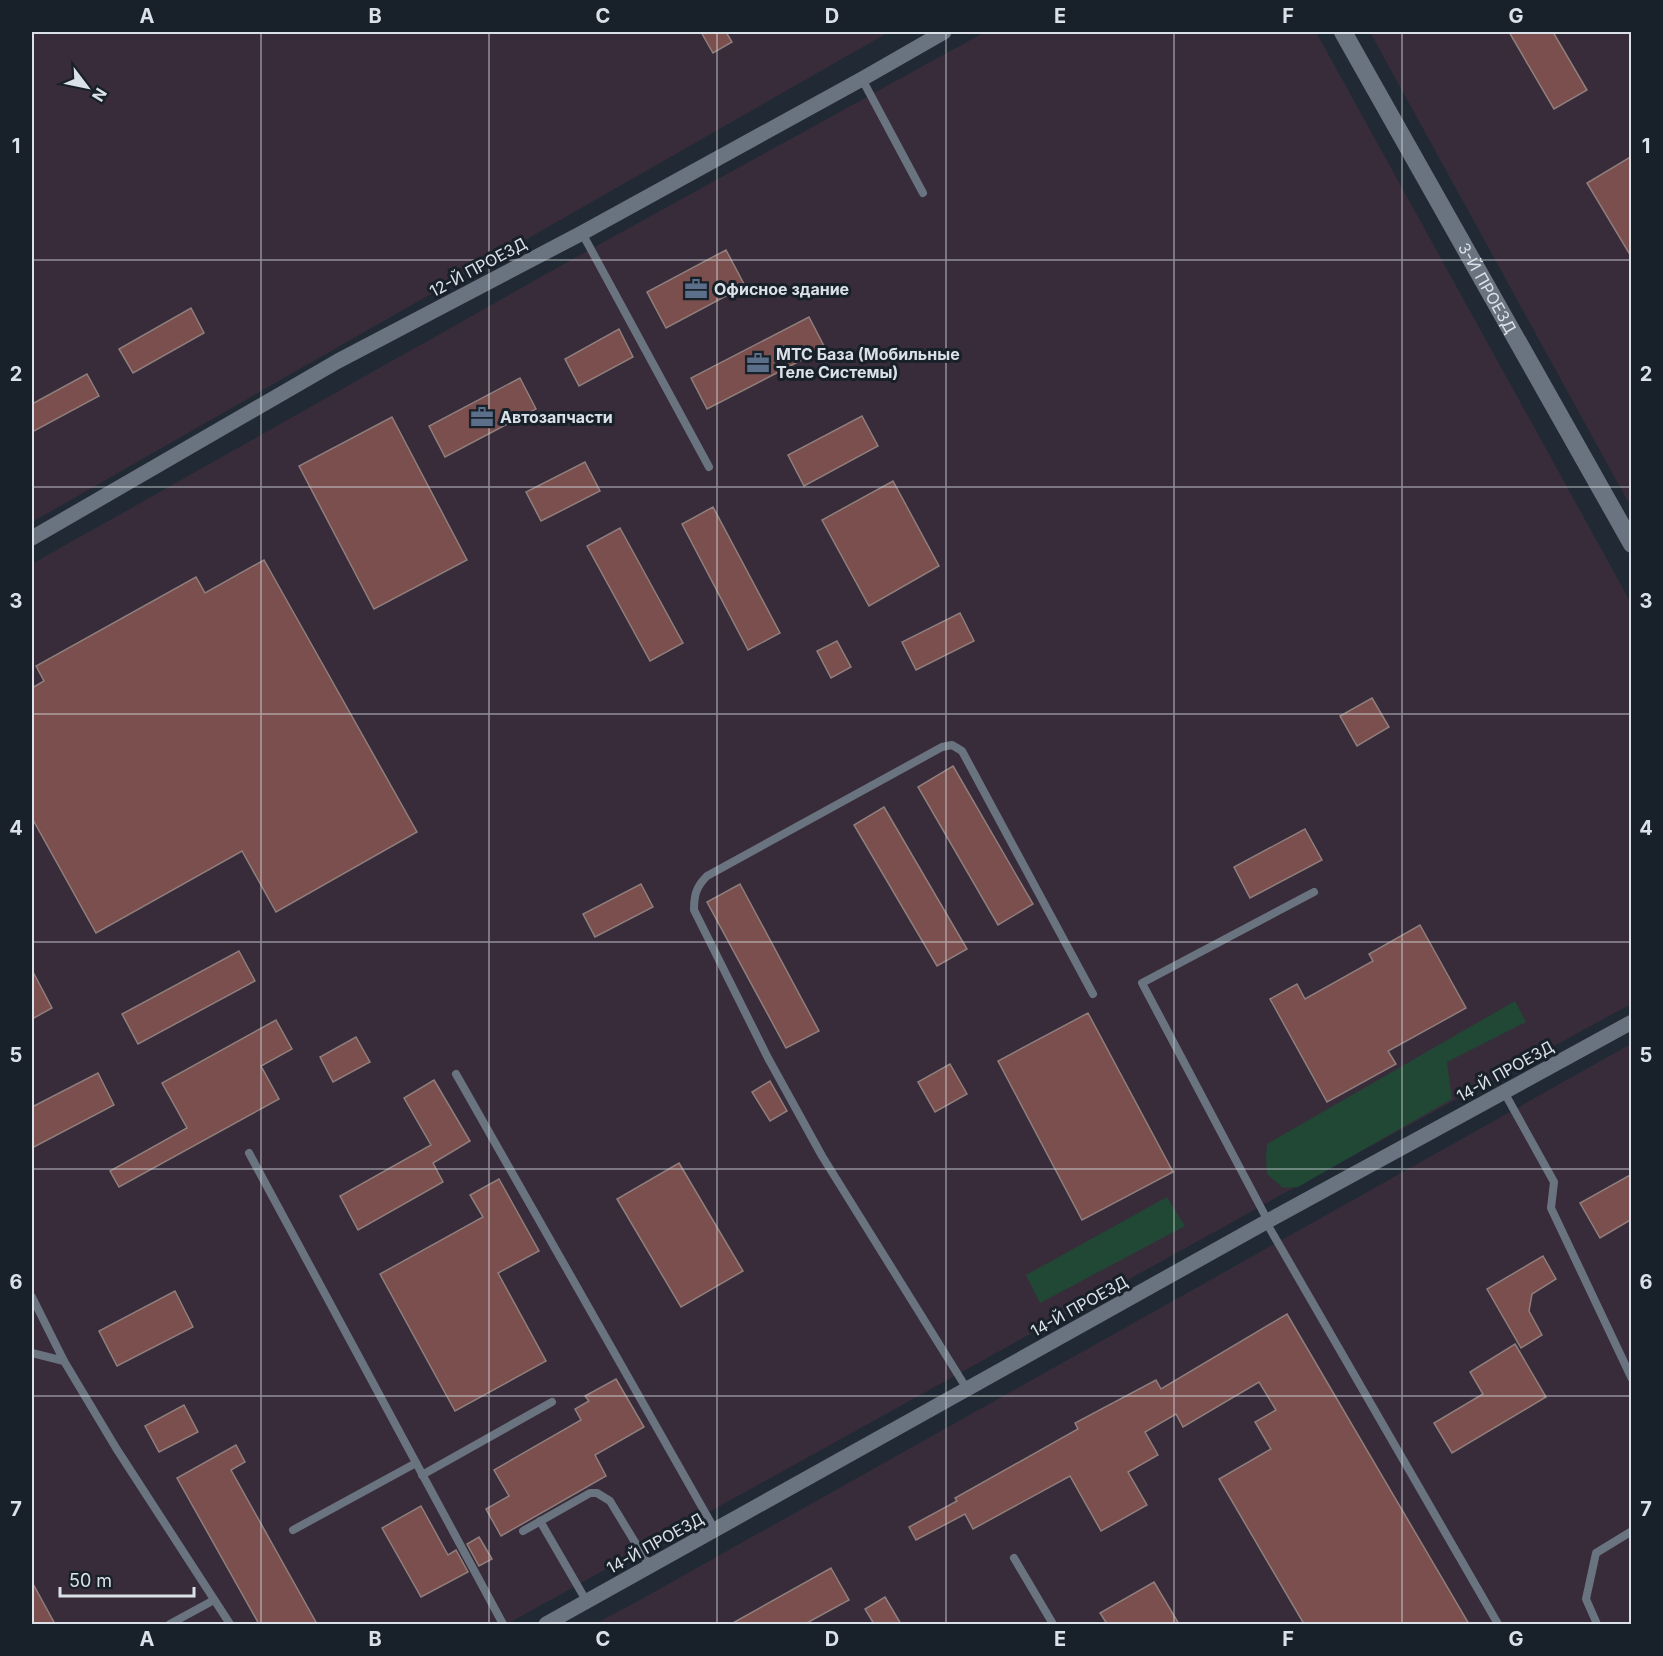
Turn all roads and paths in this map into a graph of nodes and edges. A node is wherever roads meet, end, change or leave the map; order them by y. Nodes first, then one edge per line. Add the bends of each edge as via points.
1 (944, 32) edge
2 (1343, 32) edge
3 (862, 79) junction
4 (922, 193) dead end
5 (582, 233) junction
6 (709, 467) dead end
7 (32, 538) edge
8 (1632, 544) edge
9 (1314, 892) dead end
10 (1093, 994) dead end
11 (1632, 1022) edge
12 (456, 1074) dead end
13 (1504, 1092) junction
14 (249, 1153) dead end
15 (1267, 1222) junction
16 (32, 1297) edge
17 (32, 1353) edge
18 (64, 1361) junction
19 (1632, 1379) edge
20 (967, 1389) junction
21 (552, 1402) dead end
22 (416, 1463) junction
23 (422, 1474) junction
24 (540, 1521) junction
25 (292, 1530) dead end
26 (715, 1530) junction
27 (523, 1531) dead end
28 (1632, 1531) edge
29 (1014, 1558) dead end
30 (650, 1567) junction
31 (214, 1600) junction
32 (587, 1602) junction
33 (170, 1624) edge
34 (230, 1624) edge
35 (503, 1624) edge
36 (546, 1624) edge
37 (1053, 1624) edge
38 (1498, 1624) edge
39 (1597, 1624) edge

1 - 3 street, 12-Й ПРОЕЗД
2 - 8 street, 3-Й ПРОЕЗД via 1623,521
3 - 4 lane
3 - 5 street, 12-Й ПРОЕЗД
5 - 6 lane
5 - 7 street, 12-Й ПРОЕЗД via 338,361
9 - 15 lane via 1142,983
10 - 20 lane via 962,751 952,745 707,876 694,896 694,910 822,1156
11 - 13 street, 14-Й ПРОЕЗД
12 - 26 lane
13 - 15 street, 14-Й ПРОЕЗД
13 - 19 lane via 1554,1182 1551,1208
14 - 22 lane
15 - 20 street, 14-Й ПРОЕЗД
15 - 38 lane
16 - 18 lane
17 - 18 lane
18 - 31 lane
20 - 26 street, 14-Й ПРОЕЗД
21 - 23 lane
22 - 23 lane
22 - 25 lane
23 - 35 lane
24 - 27 lane
24 - 30 lane via 590,1493 597,1493 610,1501
24 - 32 lane
26 - 30 street, 14-Й ПРОЕЗД
28 - 39 lane via 1596,1553 1586,1599
29 - 37 lane
30 - 32 street, 14-Й ПРОЕЗД
31 - 33 lane
31 - 34 lane
32 - 36 street, 14-Й ПРОЕЗД

